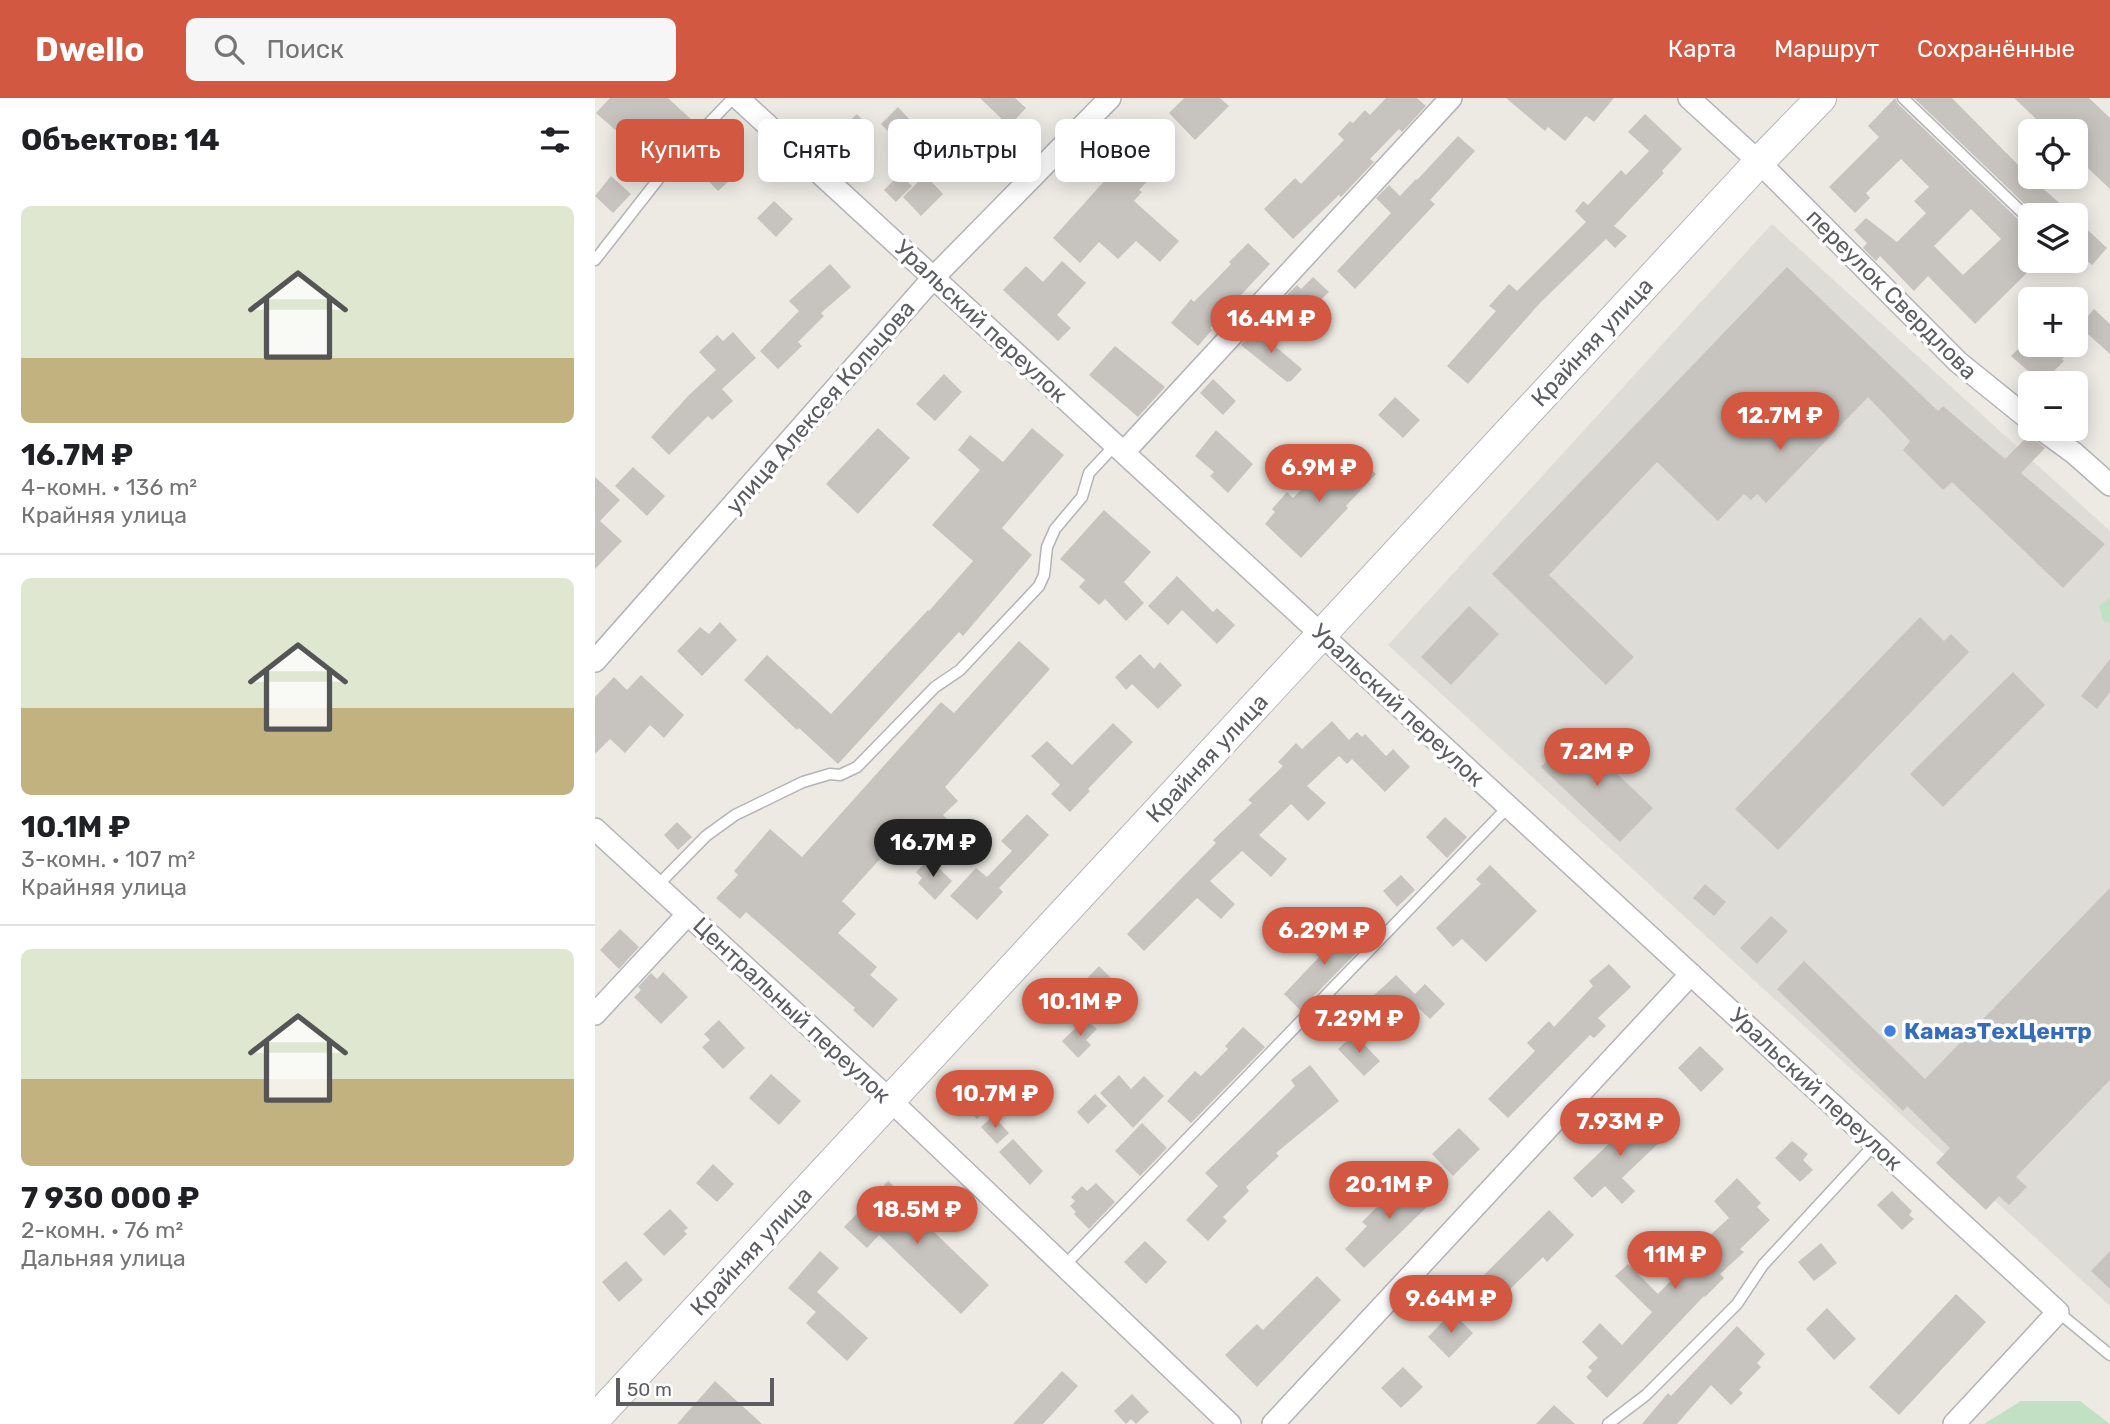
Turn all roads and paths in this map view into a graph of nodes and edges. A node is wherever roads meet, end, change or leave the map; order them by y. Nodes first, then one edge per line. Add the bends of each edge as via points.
1 (735, 98) edge
2 (1110, 98) edge
3 (1451, 98) edge
4 (1689, 98) edge
5 (1821, 98) edge
6 (1903, 98) edge
7 (1759, 162) junction
8 (2018, 208) edge
9 (595, 260) edge
10 (934, 277) junction
11 (2018, 411) edge
12 (2058, 441) edge
13 (1120, 448) junction
14 (2110, 485) edge
15 (1322, 634) junction
16 (595, 661) edge
17 (1509, 806) junction
18 (595, 829) edge
19 (657, 886) junction
20 (688, 914) junction
21 (1691, 974) junction
22 (595, 1014) edge
23 (890, 1100) junction
24 (1875, 1144) junction
25 (1064, 1266) junction
26 (2058, 1312) junction
27 (2110, 1355) edge
28 (595, 1419) edge
29 (1230, 1424) edge
30 (1273, 1424) edge
31 (1608, 1424) edge
32 (1954, 1424) edge

1 - 9 lane via 671,163
1 - 10 street, Уральский переулок
2 - 10 street, улица Алексея Кольцова
3 - 13 street
4 - 7 street, переулок Свердлова
5 - 7 main road, Крайняя улица
6 - 8 lane
7 - 11 street, переулок Свердлова via 1958,362
7 - 15 main road, Крайняя улица
10 - 13 street, Уральский переулок
10 - 16 street, улица Алексея Кольцова
12 - 14 street
13 - 15 street, Уральский переулок
13 - 19 lane via 1089,473 1082,496 1055,529 1039,586 960,670 935,687 857,766 840,775 803,782 735,815 706,836
15 - 17 street, Уральский переулок
15 - 23 main road, Крайняя улица
17 - 21 street, Уральский переулок
17 - 25 lane
18 - 19 street, Центральный переулок
19 - 20 street, Центральный переулок
20 - 22 street
20 - 23 street, Центральный переулок
21 - 24 street, Уральский переулок
21 - 30 street
23 - 25 street, Центральный переулок
23 - 28 main road, Крайняя улица
24 - 26 street, Уральский переулок
24 - 31 lane via 1763,1265 1737,1304 1646,1395
25 - 29 street, Центральный переулок
26 - 27 lane
26 - 32 street

